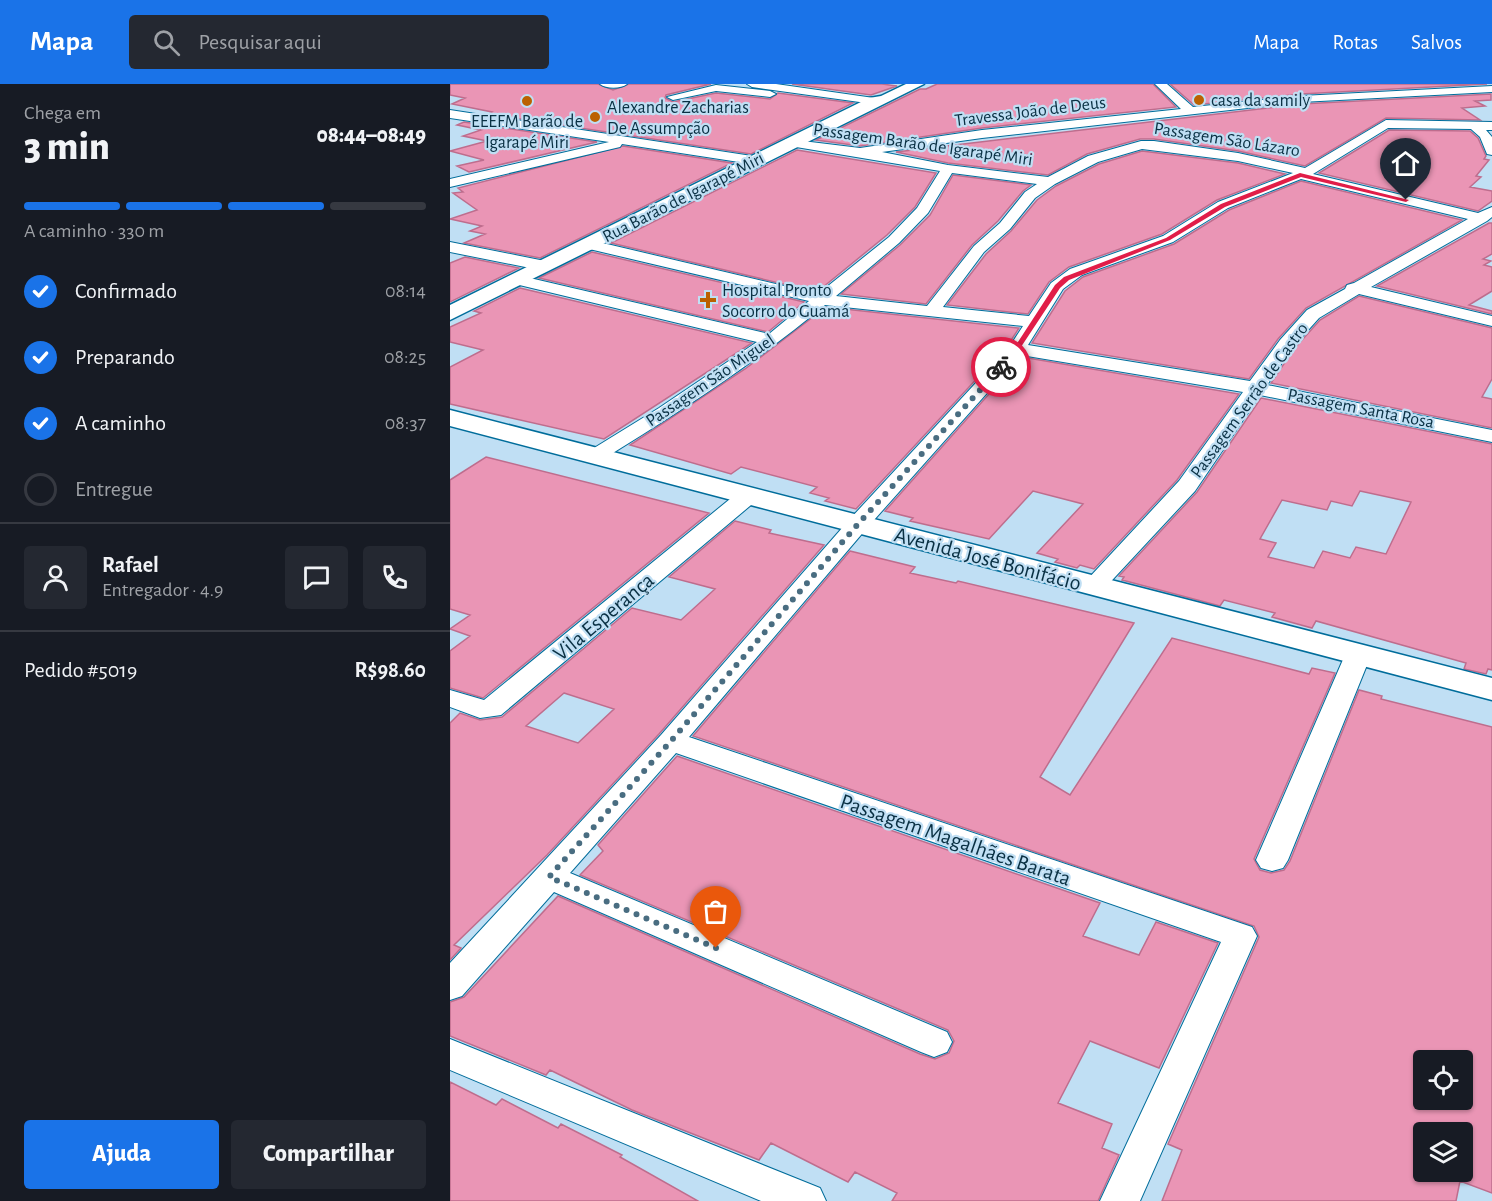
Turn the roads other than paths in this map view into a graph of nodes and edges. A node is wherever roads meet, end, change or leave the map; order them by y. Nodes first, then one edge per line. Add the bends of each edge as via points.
1 (605, 84) edge
2 (622, 84) edge
3 (752, 84) edge
4 (917, 84) edge
5 (1160, 84) edge
6 (785, 88) junction
7 (1490, 88) edge
8 (1359, 96) junction
9 (673, 98) dead end
10 (874, 101) junction
11 (1143, 104) dead end
12 (1108, 107) dead end
13 (1189, 110) junction
14 (450, 114) edge
15 (1156, 114) junction
16 (1127, 117) junction
17 (1380, 117) junction
18 (1475, 126) junction
19 (1492, 126) edge
20 (627, 142) junction
21 (789, 142) junction
22 (1492, 151) edge
23 (860, 152) junction
24 (752, 160) junction
25 (948, 169) junction
26 (1304, 173) junction
27 (1050, 181) junction
28 (450, 183) edge
29 (1488, 216) edge
30 (590, 245) junction
31 (450, 248) edge
32 (545, 266) junction
33 (518, 280) junction
34 (1353, 288) junction
35 (820, 299) junction
36 (932, 311) junction
37 (450, 313) edge
38 (1487, 316) edge
39 (1033, 322) junction
40 (772, 340) junction
41 (1017, 349) junction
42 (1257, 388) junction
43 (450, 418) edge
44 (1492, 436) edge
45 (593, 457) junction
46 (749, 495) junction
47 (858, 524) junction
48 (1094, 586) junction
49 (1358, 655) junction
50 (1492, 689) edge
51 (450, 698) edge
52 (671, 741) junction
53 (1272, 860) dead end
54 (549, 877) junction
55 (450, 986) edge
56 (934, 1042) dead end
57 (450, 1054) edge
58 (806, 1201) edge
59 (1120, 1201) edge

1 - 2 street
3 - 6 street
4 - 10 main road, Rua Barão de Igarapé Miri
5 - 13 street
6 - 9 street via 769,95 716,88
6 - 10 street
7 - 8 street, Travessa João de Deus
8 - 13 street, Travessa João de Deus
8 - 17 street
10 - 21 main road, Rua Barão de Igarapé Miri
11 - 15 street
12 - 16 street
13 - 15 street, Travessa João de Deus
14 - 20 street
15 - 16 street, Travessa João de Deus
16 - 23 street, Travessa João de Deus
17 - 18 street
17 - 26 street
18 - 19 street
18 - 22 street via 1485,135
20 - 24 street
20 - 28 street
21 - 23 street, Passagem Barão de Igarapé Miri
21 - 24 main road, Rua Barão de Igarapé Miri
23 - 25 street, Passagem Barão de Igarapé Miri
24 - 30 main road, Rua Barão de Igarapé Miri
25 - 27 street, Passagem Barão de Igarapé Miri
25 - 35 street, Passagem São Miguel via 923,210 904,230
26 - 27 street, Passagem São Lázaro via 1238,157 1141,145 1093,159
26 - 29 street, Passagem São Lázaro
26 - 39 street via 1223,206 1168,239 1076,273 1057,286
27 - 36 street via 1030,195 1005,226 979,249
29 - 34 street, Passagem Serrão de Castro
30 - 32 main road, Rua Barão de Igarapé Miri
30 - 35 street
31 - 32 street
32 - 33 main road, Rua Barão de Igarapé Miri
33 - 37 main road, Rua Barão de Igarapé Miri
33 - 40 street
34 - 38 street
34 - 42 street, Passagem Serrão de Castro via 1304,322
35 - 36 street
35 - 40 street, Passagem São Miguel
36 - 39 street
39 - 41 street
40 - 45 street, Passagem São Miguel
41 - 42 street, Passagem Santa Rosa
41 - 47 street
42 - 44 street, Passagem Santa Rosa
42 - 48 street, Passagem Serrão de Castro via 1187,486
43 - 45 main road, Avenida José Bonifácio
45 - 46 main road, Avenida José Bonifácio
46 - 47 main road, Avenida José Bonifácio
46 - 51 street, Vila Esperança via 491,709
47 - 48 main road, Avenida José Bonifácio
47 - 52 street
48 - 49 main road, Avenida José Bonifácio
49 - 50 main road, Avenida José Bonifácio
49 - 53 street
52 - 54 street
52 - 59 street, Passagem Magalhães Barata via 1240,936
54 - 55 street
54 - 56 street
57 - 58 street

